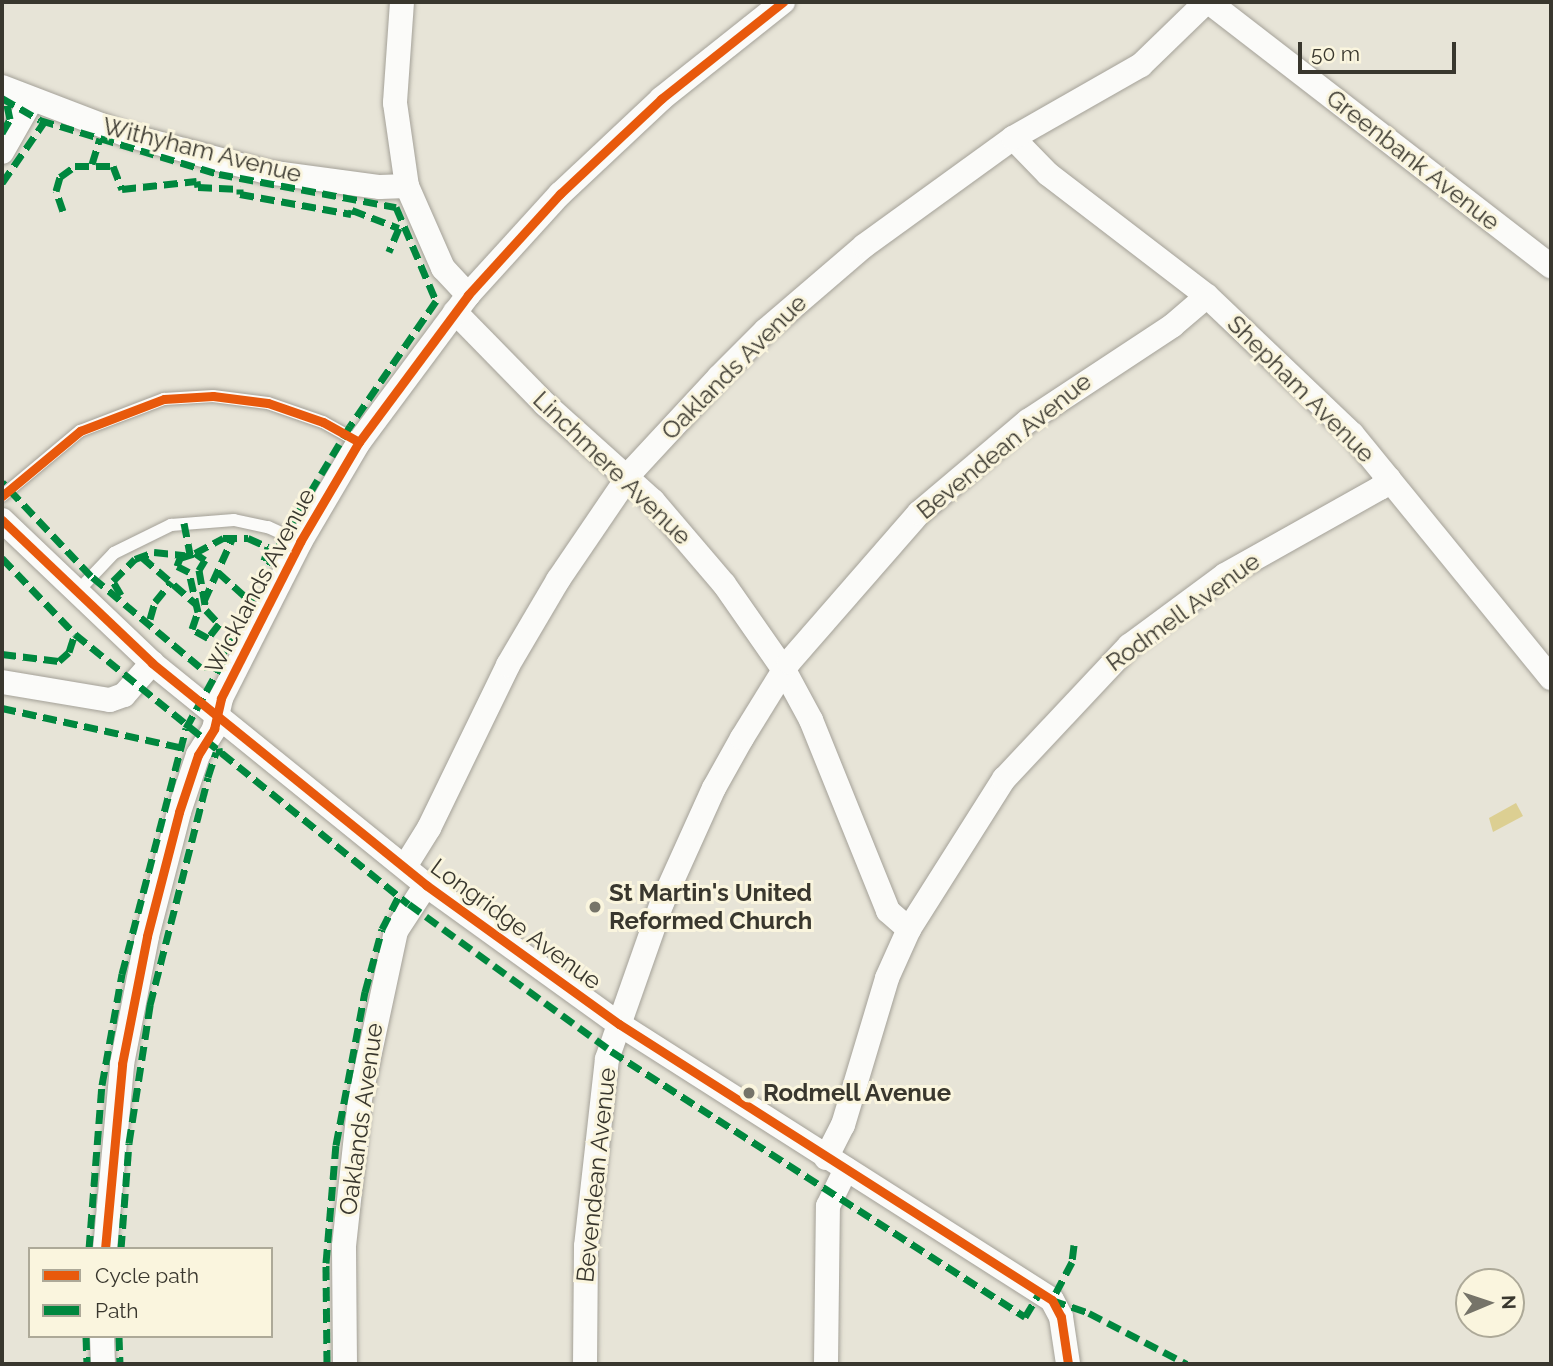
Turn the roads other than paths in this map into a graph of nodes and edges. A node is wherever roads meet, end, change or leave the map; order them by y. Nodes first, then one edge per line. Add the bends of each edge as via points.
1 (402, 2) edge
2 (1208, 2) edge
3 (776, 4) edge
4 (2, 87) edge
5 (31, 100) junction
6 (1013, 138) junction
7 (2, 152) edge
8 (407, 186) junction
9 (1551, 266) edge
10 (1207, 296) junction
11 (461, 303) junction
12 (359, 442) junction
13 (1389, 478) junction
14 (628, 479) junction
15 (2, 496) edge
16 (2, 520) edge
17 (300, 542) junction
18 (76, 593) junction
19 (152, 663) junction
20 (784, 670) junction
21 (1551, 678) edge
22 (2, 682) edge
23 (218, 715) junction
24 (406, 865) junction
25 (426, 885) junction
26 (909, 929) junction
27 (619, 1024) junction
28 (836, 1163) junction
29 (105, 1247) edge
30 (102, 1338) edge
31 (103, 1364) edge
32 (345, 1364) edge
33 (585, 1364) edge
34 (827, 1364) edge
35 (1068, 1364) edge

1 - 8 street, Linchmere Avenue via 396,103
2 - 6 street, Oaklands Avenue via 1140,65
2 - 9 street, Greenbank Avenue
3 - 11 street, Wicklands Avenue via 662,99 560,194
4 - 5 street, Withyham Avenue
5 - 7 street
5 - 8 street, Withyham Avenue via 127,135 267,172 380,187
6 - 10 street, Shepham Avenue via 1048,174
6 - 14 street, Oaklands Avenue via 815,285 719,377
8 - 11 street, Linchmere Avenue
10 - 13 street, Shepham Avenue via 1277,359
10 - 20 street, Bevendean Avenue via 1172,326 1067,392 945,489 870,564
11 - 12 street, Wicklands Avenue via 414,361
11 - 14 street, Linchmere Avenue
12 - 15 lane via 323,422 268,403 213,396 164,399 80,431
12 - 17 street, Wicklands Avenue
13 - 21 street, Shepham Avenue
13 - 26 street, Rodmell Avenue via 1380,488 1225,575 1099,673 1004,779
14 - 20 street, Linchmere Avenue via 702,556
14 - 24 street, Oaklands Avenue via 529,626 429,828
16 - 18 street, Longridge Avenue
17 - 18 lane via 268,527 234,520 171,525 114,553
17 - 23 street, Wicklands Avenue via 221,698
18 - 19 street, Longridge Avenue
19 - 22 street via 124,695 110,700
19 - 23 street, Longridge Avenue
20 - 26 street, Linchmere Avenue via 833,768 888,911
20 - 27 street, Bevendean Avenue via 686,844
23 - 24 street, Longridge Avenue
23 - 29 street, Wicklands Avenue via 179,812 133,1001 114,1116
24 - 25 street, Longridge Avenue
25 - 27 street, Longridge Avenue
25 - 32 street, Oaklands Avenue via 396,931 360,1099 344,1246
26 - 28 street, Rodmell Avenue via 887,978
27 - 28 street, Longridge Avenue
27 - 33 street, Bevendean Avenue via 605,1069 597,1122 585,1258
28 - 34 street, Rodmell Avenue via 827,1214
28 - 35 street, Longridge Avenue via 1052,1300 1061,1317
30 - 31 street

